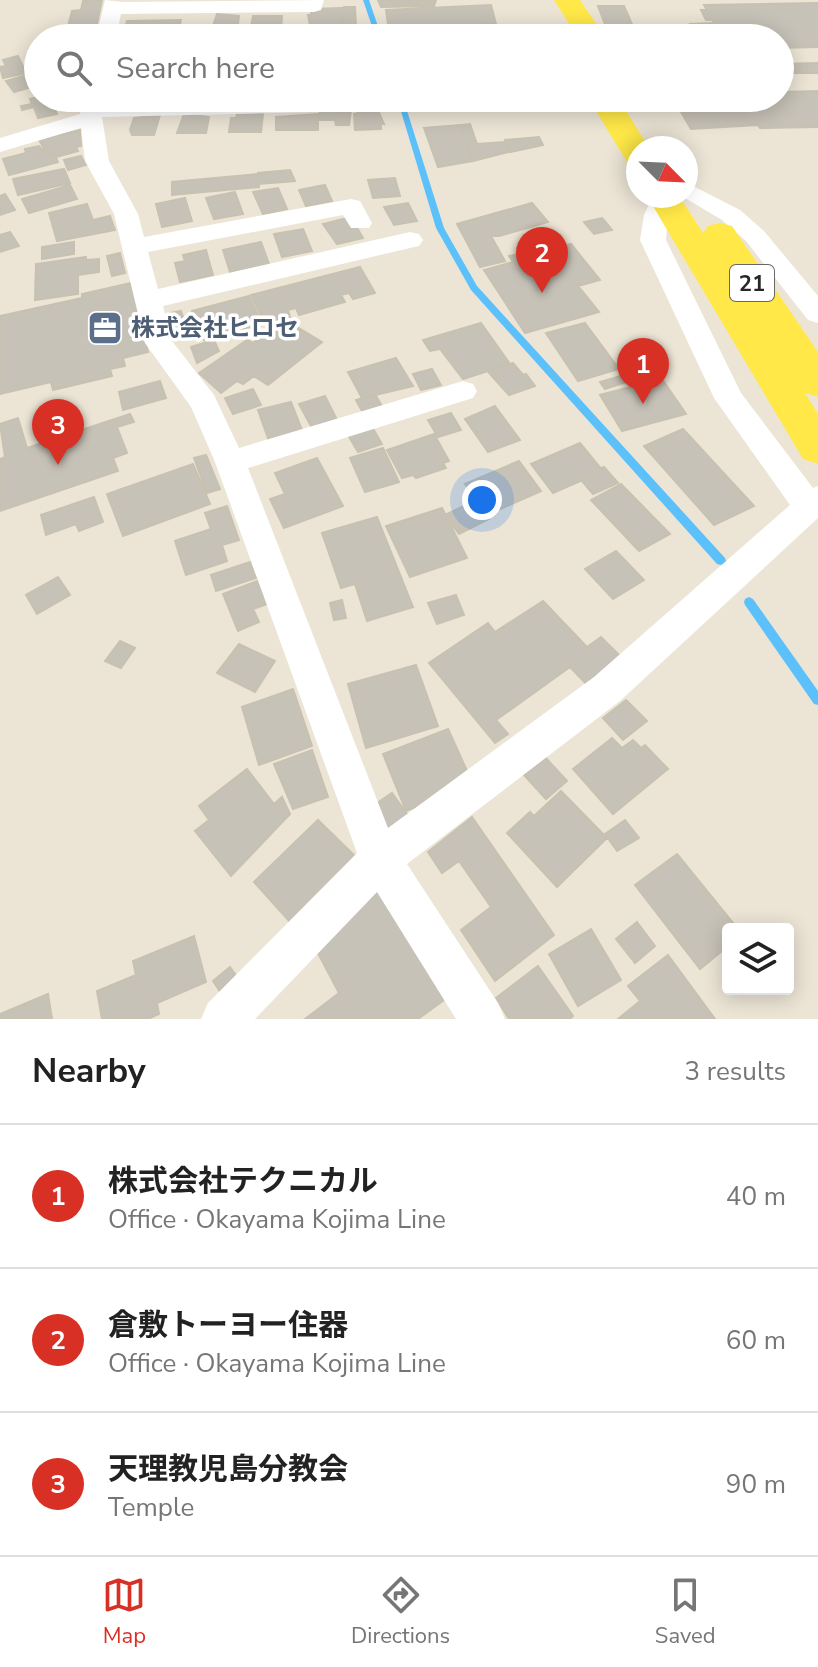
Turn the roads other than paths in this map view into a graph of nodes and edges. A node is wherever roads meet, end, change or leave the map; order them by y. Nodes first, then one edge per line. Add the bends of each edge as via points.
1 (315, 0) edge
2 (542, 0) edge
3 (567, 0) edge
4 (113, 4) edge
5 (109, 24) edge
6 (557, 24) edge
7 (583, 24) edge
8 (83, 112) edge
9 (91, 112) edge
10 (622, 112) edge
11 (630, 112) edge
12 (631, 136) edge
13 (652, 136) edge
14 (0, 145) edge
15 (698, 201) edge
16 (662, 208) edge
17 (687, 208) edge
18 (360, 223) dead end
19 (410, 240) dead end
20 (136, 246) junction
21 (149, 300) junction
22 (818, 314) edge
23 (463, 391) dead end
24 (803, 392) edge
25 (818, 448) edge
26 (230, 462) junction
27 (813, 502) edge
28 (380, 859) junction
29 (224, 1019) edge
30 (482, 1019) edge

1 - 4 street via 314,6
2 - 6 main road
3 - 7 main road
4 - 5 street
8 - 14 street
9 - 20 street via 97,161 126,214
10 - 12 main road
11 - 13 main road
15 - 22 street via 731,215 755,236
16 - 27 street via 656,215 653,240 729,398
17 - 24 main road, 21
18 - 20 street via 351,206
19 - 21 street
20 - 21 street
21 - 26 street via 159,343 204,403
23 - 26 street
24 - 25 main road, 21
26 - 28 street
27 - 28 street via 607,689
28 - 29 street
28 - 30 street

